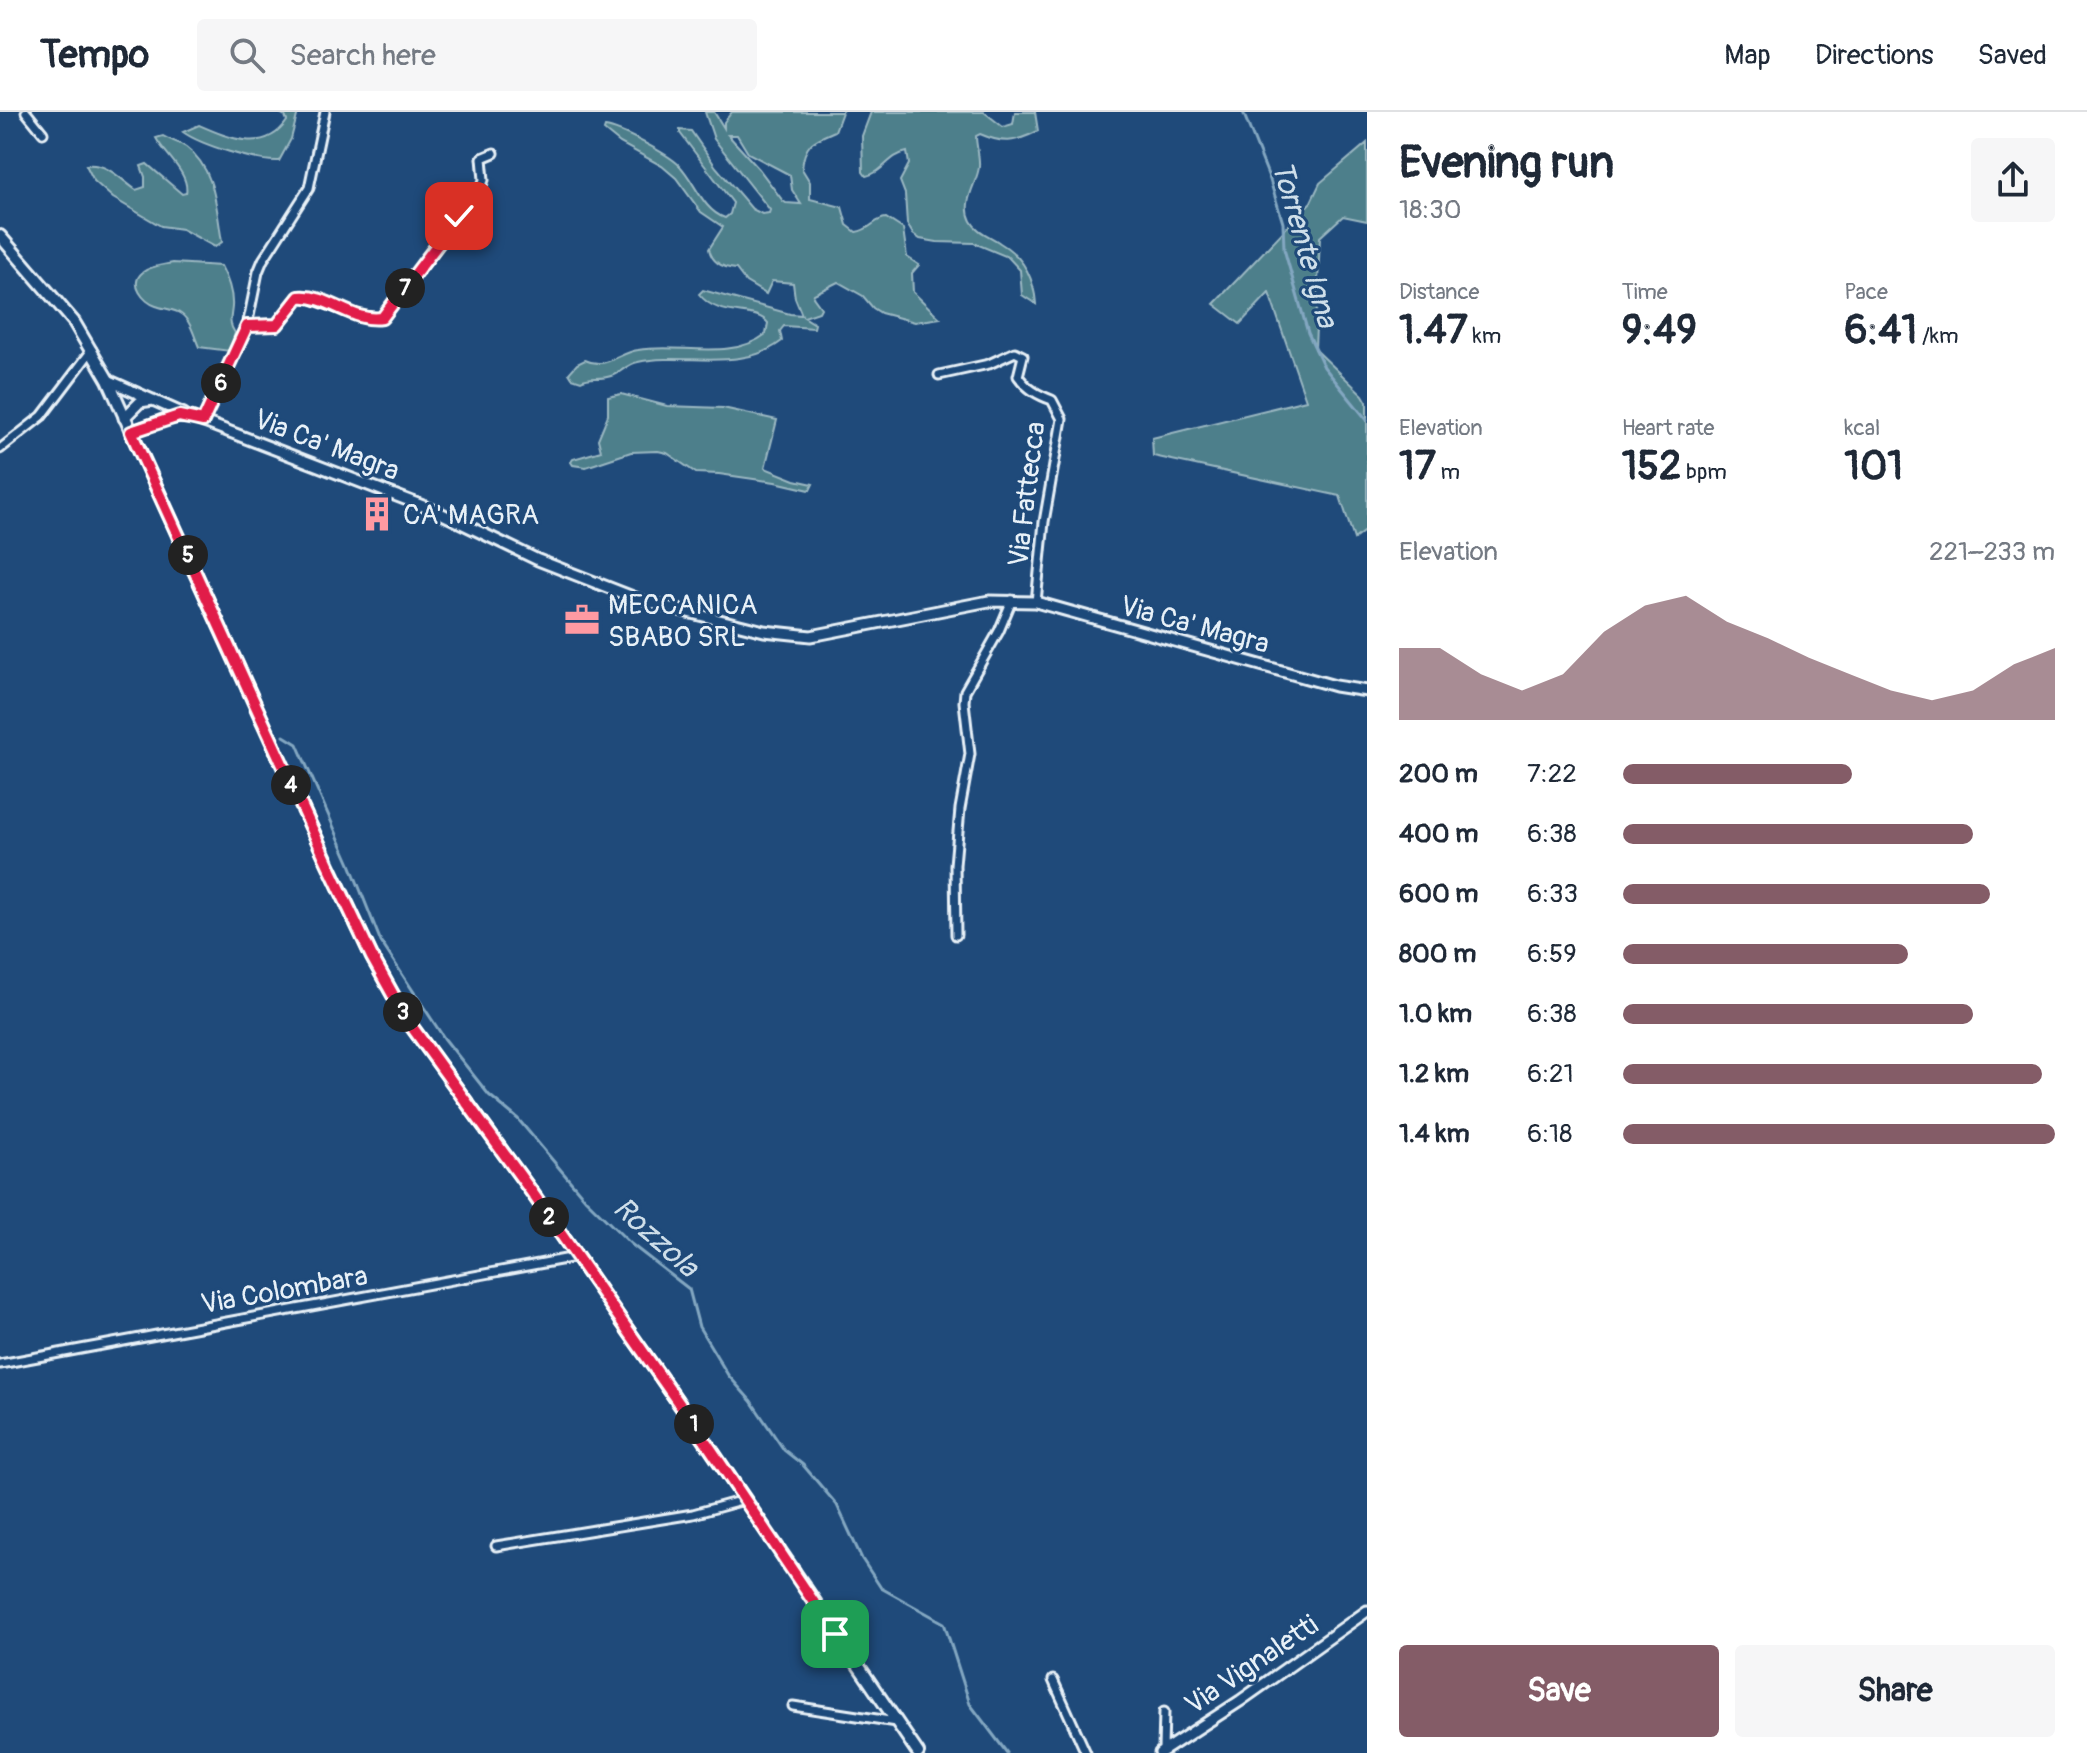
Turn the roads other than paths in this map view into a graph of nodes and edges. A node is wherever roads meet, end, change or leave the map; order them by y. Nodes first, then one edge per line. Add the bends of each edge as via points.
1 (26, 112) edge
2 (325, 112) edge
3 (43, 133) dead end
4 (494, 153) dead end
5 (0, 236) edge
6 (247, 326) junction
7 (92, 350) junction
8 (939, 375) dead end
9 (108, 380) junction
10 (159, 402) junction
11 (191, 417) junction
12 (124, 418) junction
13 (203, 421) junction
14 (131, 432) junction
15 (0, 449) edge
16 (1012, 600) junction
17 (1036, 602) junction
18 (1367, 691) edge
19 (956, 935) dead end
20 (576, 1257) junction
21 (0, 1364) edge
22 (744, 1500) junction
23 (496, 1546) dead end
24 (1367, 1611) edge
25 (1053, 1680) dead end
26 (793, 1706) dead end
27 (1164, 1712) dead end
28 (896, 1722) junction
29 (1162, 1751) edge
30 (918, 1753) edge
31 (1086, 1753) edge

1 - 3 street
2 - 6 street via 309,188 263,260
4 - 6 street via 482,158 479,193 382,318 362,317 303,296 277,325
5 - 7 main road
6 - 13 street
7 - 9 main road
7 - 15 street via 42,416
8 - 17 street, Via Fattecca via 1015,352 1023,356 1018,376 1024,385 1052,400 1062,419
9 - 10 street
9 - 12 main road
10 - 11 street
10 - 12 street via 140,402
11 - 13 street, Via Ca' Magra
11 - 14 street, Via Ca' Magra via 168,418
12 - 14 main road
13 - 16 street, Via Ca' Magra via 436,511 538,560 643,601 764,631 811,636
14 - 20 main road via 372,957 407,1020
16 - 17 street, Via Ca' Magra
16 - 19 street via 965,691 970,754 955,865
17 - 18 street, Via Ca' Magra
20 - 21 street, Via Colombara
20 - 22 main road
22 - 23 street via 693,1514
22 - 28 main road
24 - 29 street, Via Vignaletti
25 - 31 street
26 - 28 street
27 - 29 street
28 - 30 main road

